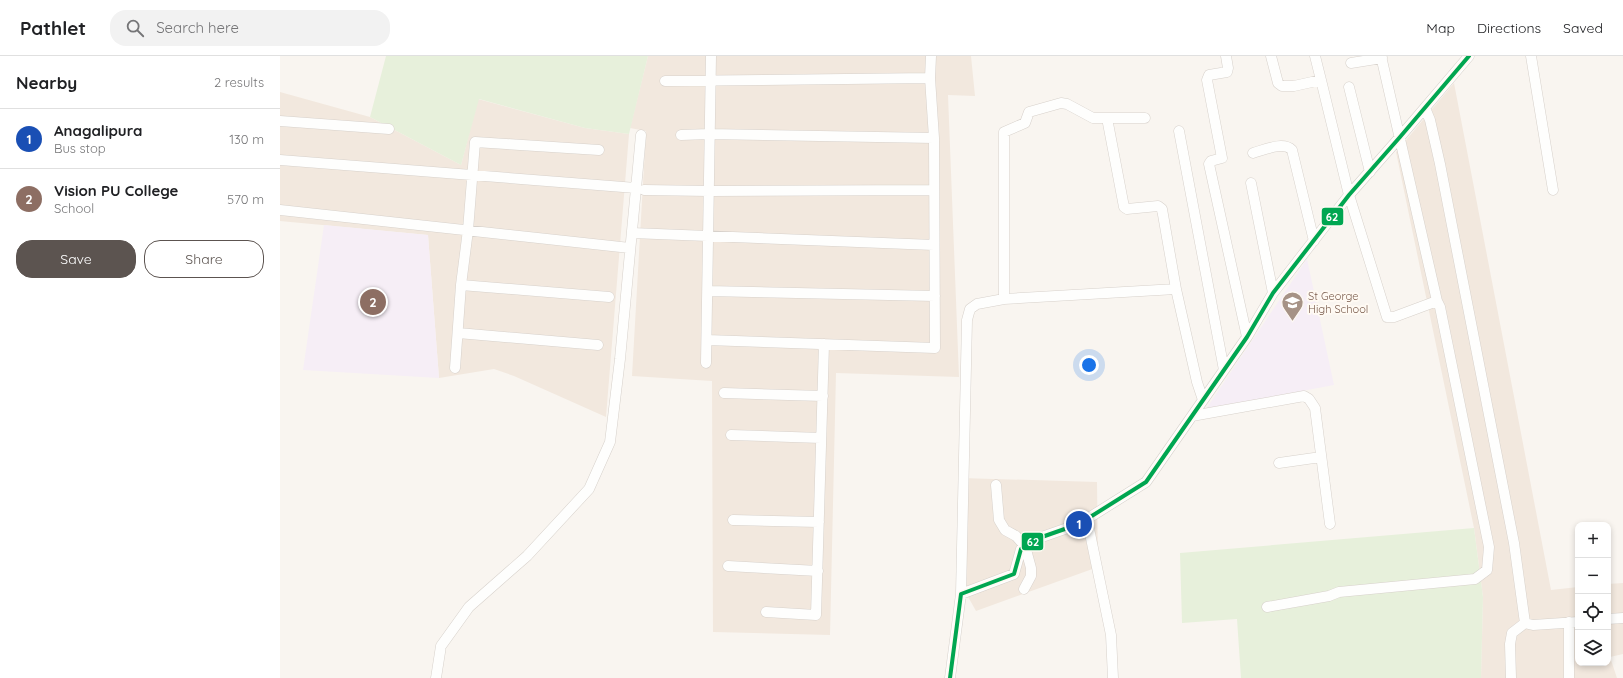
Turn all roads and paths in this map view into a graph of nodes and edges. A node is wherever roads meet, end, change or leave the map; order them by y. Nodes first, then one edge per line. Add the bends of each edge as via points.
1 (711, 56) edge
2 (931, 56) edge
3 (1226, 56) edge
4 (1271, 56) edge
5 (1315, 56) edge
6 (1469, 56) edge
7 (1531, 56) edge
8 (1381, 57) edge
9 (1351, 63) dead end
10 (930, 78) junction
11 (1321, 80) junction
12 (665, 81) dead end
13 (710, 81) junction
14 (1349, 88) dead end
15 (1425, 108) junction
16 (1107, 118) junction
17 (1145, 118) dead end
18 (280, 121) edge
19 (388, 129) dead end
20 (1178, 131) dead end
21 (709, 134) junction
22 (641, 135) dead end
23 (681, 135) dead end
24 (1400, 137) junction
25 (934, 138) junction
26 (599, 150) dead end
27 (1253, 153) dead end
28 (280, 160) edge
29 (1370, 172) junction
30 (473, 176) junction
31 (1251, 182) dead end
32 (640, 189) junction
33 (934, 190) junction
34 (1553, 190) dead end
35 (709, 191) junction
36 (1349, 195) junction
37 (280, 210) edge
38 (468, 230) junction
39 (632, 233) junction
40 (708, 236) junction
41 (1314, 241) junction
42 (934, 245) junction
43 (630, 248) junction
44 (461, 285) junction
45 (1176, 289) junction
46 (708, 291) junction
47 (1273, 293) junction
48 (935, 296) junction
49 (609, 297) dead end
50 (1004, 299) junction
51 (1437, 301) junction
52 (458, 333) junction
53 (1247, 336) junction
54 (707, 340) junction
55 (824, 344) junction
56 (598, 345) dead end
57 (706, 363) dead end
58 (455, 368) dead end
59 (1224, 370) junction
60 (724, 393) dead end
61 (823, 396) junction
62 (1203, 400) junction
63 (1192, 416) junction
64 (731, 435) dead end
65 (822, 438) junction
66 (1321, 457) junction
67 (1279, 463) dead end
68 (996, 485) dead end
69 (1087, 519) junction
70 (733, 520) dead end
71 (819, 522) junction
72 (1330, 524) dead end
73 (1025, 546) junction
74 (728, 566) dead end
75 (818, 571) junction
76 (1024, 589) dead end
77 (961, 594) junction
78 (1267, 607) dead end
79 (766, 612) dead end
80 (1623, 618) edge
81 (1611, 619) edge
82 (1574, 622) edge
83 (1525, 623) junction
84 (436, 678) edge
85 (950, 678) edge
86 (1113, 678) edge
87 (1511, 678) edge
88 (1569, 678) edge

1 - 13 street
2 - 10 street
3 - 53 street via 1227,72 1209,75 1207,80 1222,158 1209,164
4 - 11 street via 1278,83 1282,86
5 - 11 street
6 - 15 street
7 - 34 street
8 - 9 street
8 - 24 street
10 - 13 street
10 - 25 street
11 - 36 street
12 - 13 street
13 - 21 street
14 - 29 street
15 - 24 street
15 - 83 street via 1440,164 1514,542
16 - 17 street
16 - 45 street via 1124,207 1127,209 1158,206 1162,210
16 - 50 street via 1090,117 1061,103 1029,112 1025,123 1004,132
18 - 19 street
20 - 59 street
21 - 23 street
21 - 25 street
21 - 35 street
22 - 32 street
24 - 29 street
24 - 51 street
25 - 33 street
26 - 30 street via 475,142
27 - 41 street via 1282,145 1292,150
28 - 30 street
29 - 36 street
30 - 32 street
30 - 38 street
31 - 47 street
32 - 35 street
32 - 39 street
33 - 35 street
33 - 42 street
35 - 40 street
36 - 41 street
36 - 51 street via 1387,317 1394,317
37 - 38 street
38 - 43 street
38 - 44 street
39 - 40 street
39 - 43 street
40 - 42 street
40 - 46 street
41 - 47 street
42 - 48 street
43 - 84 street via 610,442 589,489 527,556 469,607 441,646
44 - 49 street
44 - 52 street
45 - 50 street
45 - 62 street
46 - 48 street
46 - 54 street
47 - 53 street
48 - 55 street via 935,348
50 - 77 street via 977,304 970,309 967,320
51 - 78 street via 1488,547 1487,570 1475,579 1339,592
52 - 56 street
52 - 58 street
53 - 59 street
54 - 55 street
54 - 57 street
55 - 61 street
59 - 62 street
60 - 61 street
61 - 65 street
62 - 63 street
63 - 66 street via 1304,396 1315,408
63 - 69 street via 1146,482
64 - 65 street
65 - 71 street
66 - 67 street
66 - 72 street
68 - 73 street via 999,520 1005,530 1016,536
69 - 73 street
69 - 86 street via 1111,635
70 - 71 street
71 - 75 street
73 - 76 street via 1031,576
73 - 77 street via 1021,549 1014,574
74 - 75 street
75 - 79 street via 816,615
77 - 85 street
80 - 81 street
82 - 83 street via 1533,625
82 - 88 street
83 - 87 street via 1512,632

